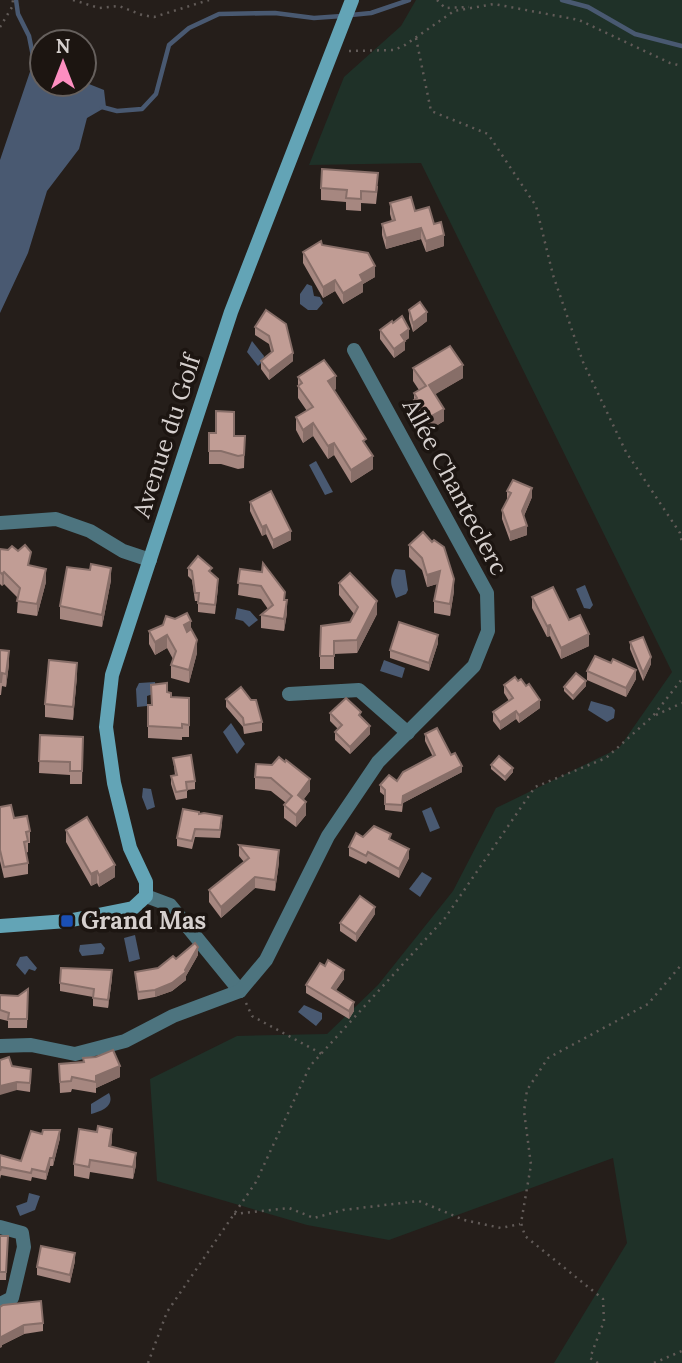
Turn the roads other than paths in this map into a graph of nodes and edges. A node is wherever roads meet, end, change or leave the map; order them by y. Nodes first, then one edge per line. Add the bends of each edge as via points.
1 (352, 0) edge
2 (354, 350) dead end
3 (0, 523) edge
4 (150, 560) junction
5 (289, 694) dead end
6 (408, 733) junction
7 (146, 896) junction
8 (0, 926) edge
9 (240, 991) junction
10 (0, 1046) edge
11 (0, 1227) edge
12 (0, 1304) edge

1 - 4 street, Avenue du Golf via 231,312
2 - 6 street, Allée Chanteclerc via 487,593 488,631 474,666
3 - 4 street via 56,519
4 - 7 street, Avenue du Golf via 112,675 106,727 114,783 130,848 146,882
5 - 6 street via 359,690
6 - 9 street, Allée Chanteclerc via 378,762 328,836 266,960
7 - 8 street via 133,908 67,921
7 - 9 street via 170,905
9 - 10 street via 173,1016 125,1041 75,1054 31,1045
11 - 12 street via 22,1233 24,1247 12,1298

